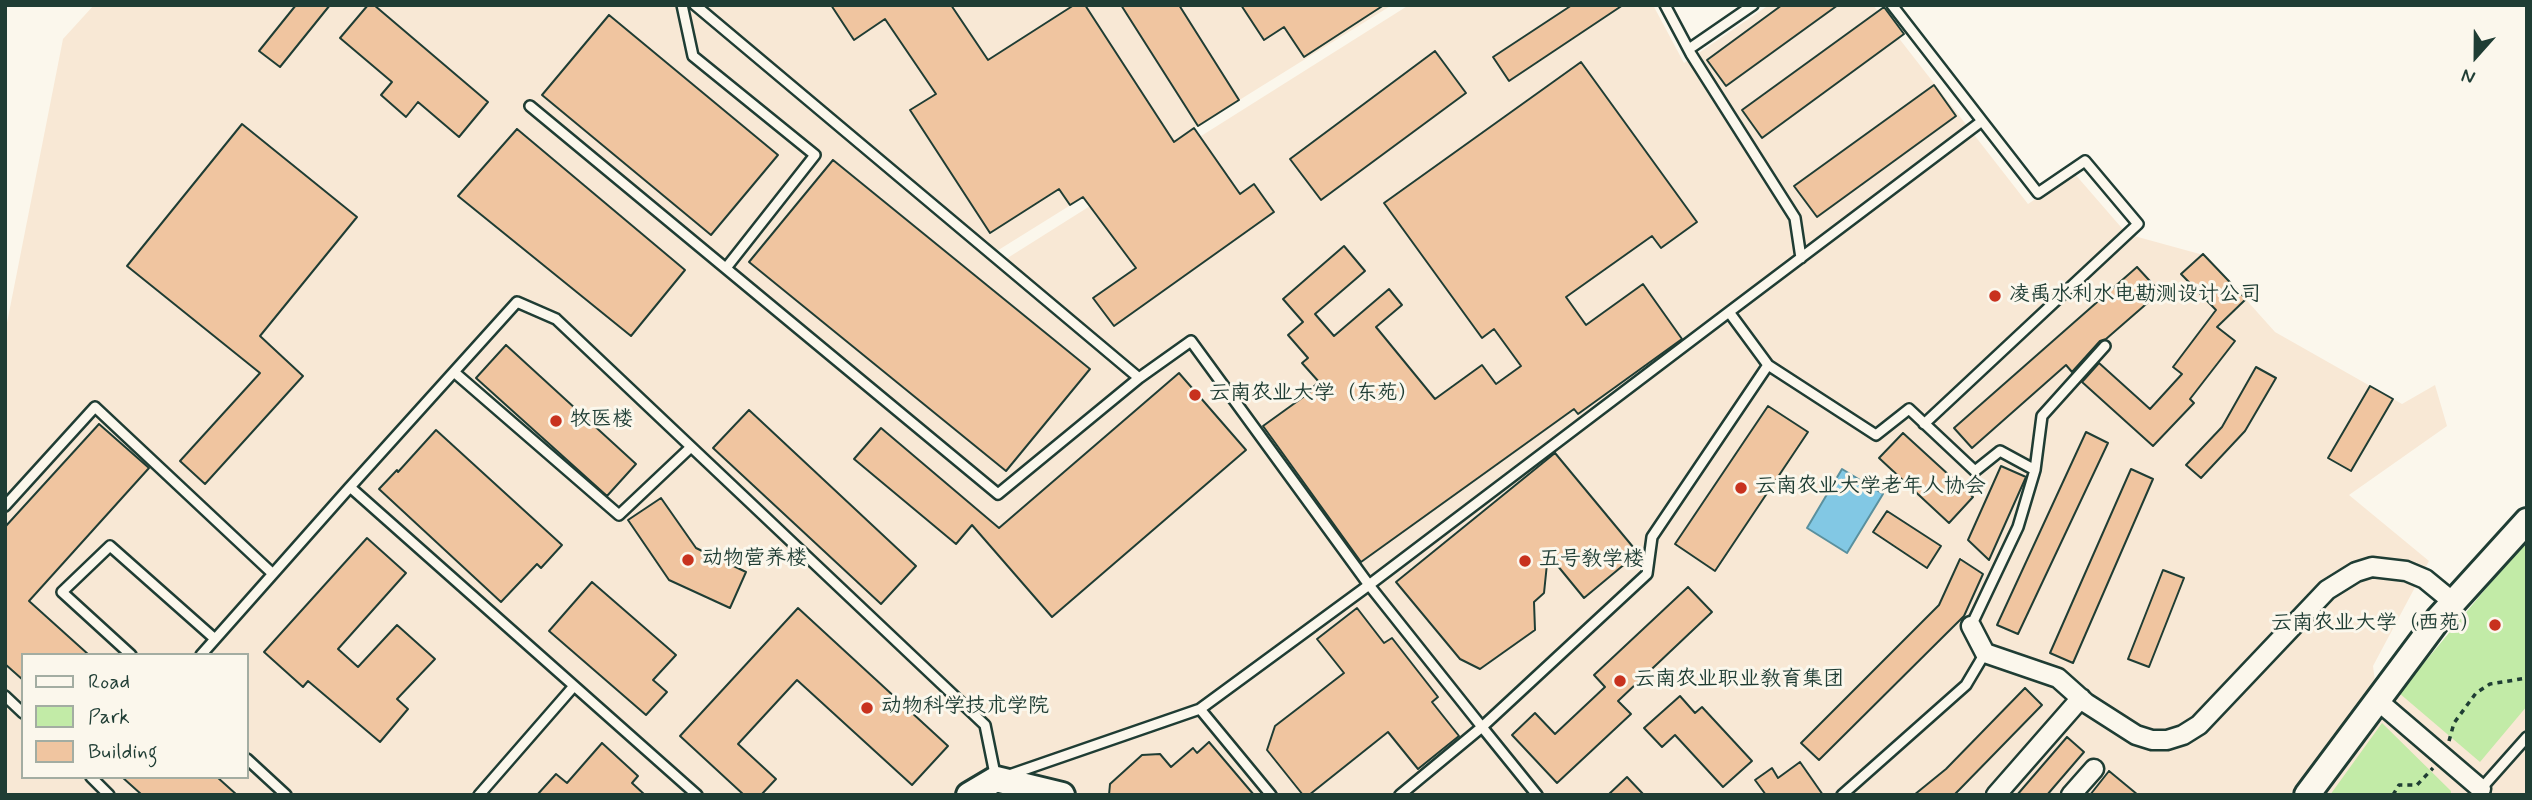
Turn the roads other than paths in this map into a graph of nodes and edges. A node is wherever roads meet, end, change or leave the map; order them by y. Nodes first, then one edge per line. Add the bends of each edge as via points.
1 (682, 5) edge
2 (695, 5) edge
3 (1665, 5) edge
4 (1753, 5) edge
5 (1892, 5) edge
6 (1689, 49) junction
7 (530, 106) dead end
8 (1982, 121) junction
9 (1801, 258) junction
10 (726, 268) junction
11 (1729, 312) junction
12 (2105, 346) dead end
13 (1768, 365) junction
14 (454, 372) junction
15 (1139, 378) junction
16 (1924, 424) junction
17 (691, 447) junction
18 (2035, 470) junction
19 (351, 487) junction
20 (5, 506) edge
21 (2527, 521) edge
22 (273, 574) junction
23 (1369, 585) junction
24 (2453, 602) junction
25 (1971, 626) joint
26 (215, 639) junction
27 (129, 653) edge
28 (203, 653) edge
29 (1986, 653) junction
30 (574, 686) junction
31 (5, 696) edge
32 (2081, 698) junction
33 (2377, 700) junction
34 (1200, 709) junction
35 (21, 711) edge
36 (1482, 727) junction
37 (2527, 737) edge
38 (248, 760) edge
39 (2094, 769) dead end
40 (93, 779) edge
41 (996, 779) junction
42 (2007, 791) edge
43 (2481, 793) edge
44 (110, 795) edge
45 (286, 795) edge
46 (479, 795) edge
47 (697, 795) edge
48 (969, 795) edge
49 (1062, 795) edge
50 (1271, 795) edge
51 (1400, 795) edge
52 (1537, 795) edge
53 (1842, 795) edge
54 (2071, 795) edge
55 (2307, 795) edge

1 - 10 lane via 693,56 815,155
2 - 15 lane
3 - 6 lane
4 - 6 lane
5 - 8 lane
6 - 9 lane via 1795,218
7 - 10 lane
8 - 9 lane
8 - 16 lane via 2038,193 2085,161 2138,224
9 - 11 lane
10 - 15 lane via 998,494
11 - 13 lane
11 - 23 lane
12 - 18 lane via 2042,416
13 - 16 lane via 1876,435 1909,409
13 - 36 lane via 1653,537 1647,574
14 - 17 lane via 619,514
14 - 17 lane via 517,302 556,319
14 - 19 lane
15 - 23 lane via 1191,341
16 - 18 lane via 1975,471 2000,451
17 - 41 lane via 985,725
18 - 25 lane via 2018,527
19 - 22 lane
19 - 30 lane
20 - 22 lane via 95,407
21 - 24 main road
22 - 26 lane
23 - 34 lane
23 - 36 lane
24 - 32 street via 2406,571 2372,567 2356,572 2327,590 2199,725 2167,740 2136,736
24 - 33 main road
25 - 29 street
26 - 27 lane via 110,546 62,592
26 - 28 lane
29 - 32 street via 2058,678
29 - 53 lane via 1966,685
30 - 46 lane
30 - 47 lane
31 - 35 lane
32 - 42 street
33 - 43 street
33 - 55 main road
34 - 41 lane
34 - 50 lane
36 - 51 lane
36 - 52 lane
37 - 43 lane
38 - 45 lane
39 - 54 street
40 - 44 lane
41 - 48 main road
41 - 49 main road

